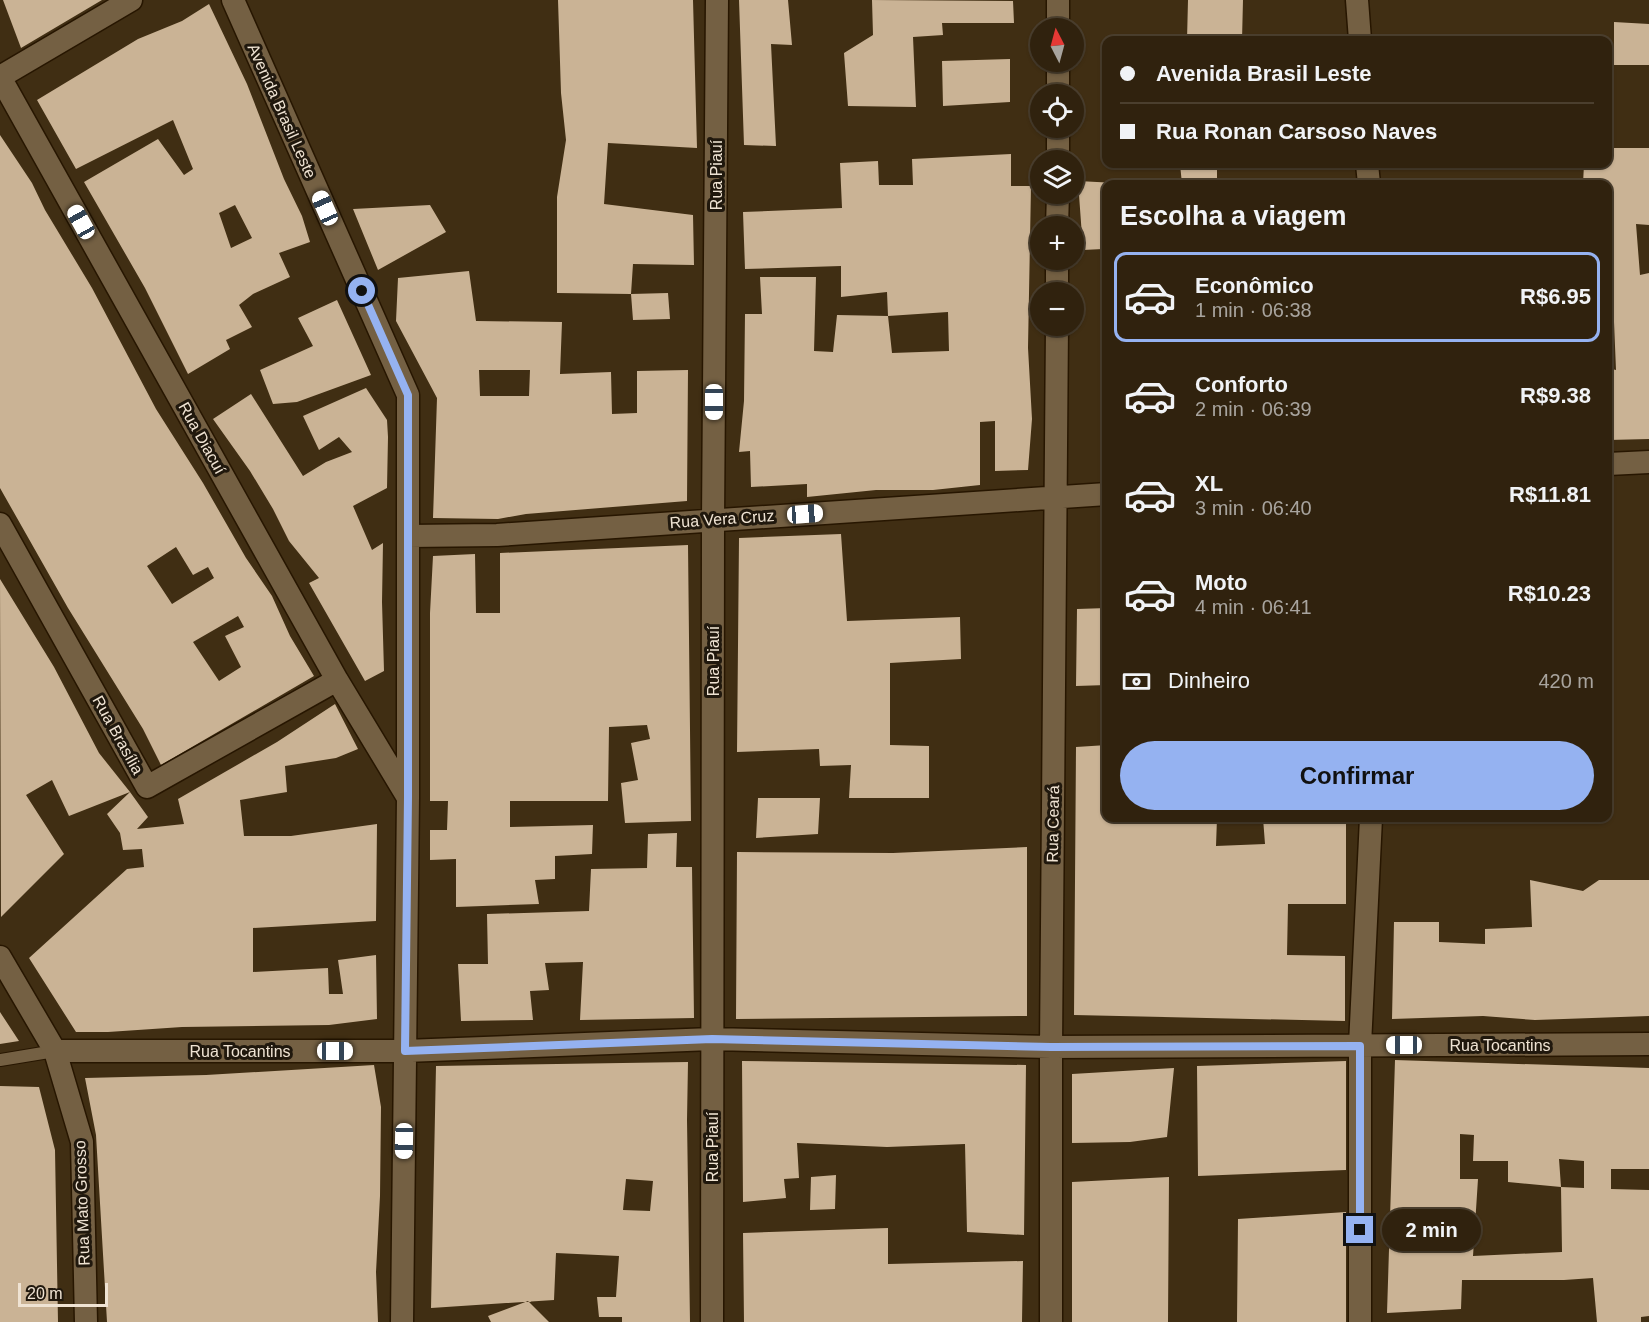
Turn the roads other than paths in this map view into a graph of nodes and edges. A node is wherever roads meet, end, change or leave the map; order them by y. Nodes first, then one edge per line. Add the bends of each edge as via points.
1 (131, 0) edge
2 (233, 0) edge
3 (717, 0) edge
4 (1058, 0) edge
5 (1357, 0) edge
6 (1058, 18) edge
7 (1359, 36) edge
8 (0, 77) edge
9 (1057, 336) edge
10 (1649, 462) edge
11 (1612, 464) edge
12 (1102, 494) edge
13 (1057, 497) junction
14 (713, 520) junction
15 (0, 524) edge
16 (409, 536) junction
17 (337, 680) junction
18 (408, 797) junction
19 (1371, 822) edge
20 (0, 957) edge
21 (712, 1039) junction
22 (1649, 1044) edge
23 (1360, 1046) junction
24 (1051, 1047) junction
25 (55, 1051) junction
26 (405, 1051) junction
27 (0, 1060) edge
28 (86, 1322) edge
29 (402, 1322) edge
30 (712, 1322) edge
31 (1051, 1322) edge
32 (1360, 1322) edge

1 - 8 street
2 - 16 street, Avenida Brasil Leste via 408,395
3 - 14 street, Rua Piauí
4 - 6 street
5 - 7 street
8 - 17 street, Rua Diacuí
9 - 13 street, Rua Ceará
10 - 11 street
12 - 13 street, Rua Vera Cruz
13 - 14 street, Rua Vera Cruz
13 - 24 street, Rua Ceará
14 - 16 street, Rua Vera Cruz via 497,535
14 - 21 street, Rua Piauí
15 - 17 street, Rua Brasília via 147,787
16 - 18 street, Avenida Brasil Leste
17 - 18 street, Rua Diacuí
18 - 26 street, Avenida Brasil Leste
19 - 23 street
20 - 25 street, Rua Mato Grosso
21 - 24 street, Rua Tocantins
21 - 26 street, Rua Tocantins
21 - 30 street, Rua Piauí
22 - 23 street, Rua Tocantins
23 - 24 street, Rua Tocantins
23 - 32 street
24 - 31 street, Rua Ceará
25 - 26 street, Rua Tocantins
25 - 27 lane
25 - 28 street, Rua Mato Grosso via 82,1142
26 - 29 street, Avenida Brasil Leste

